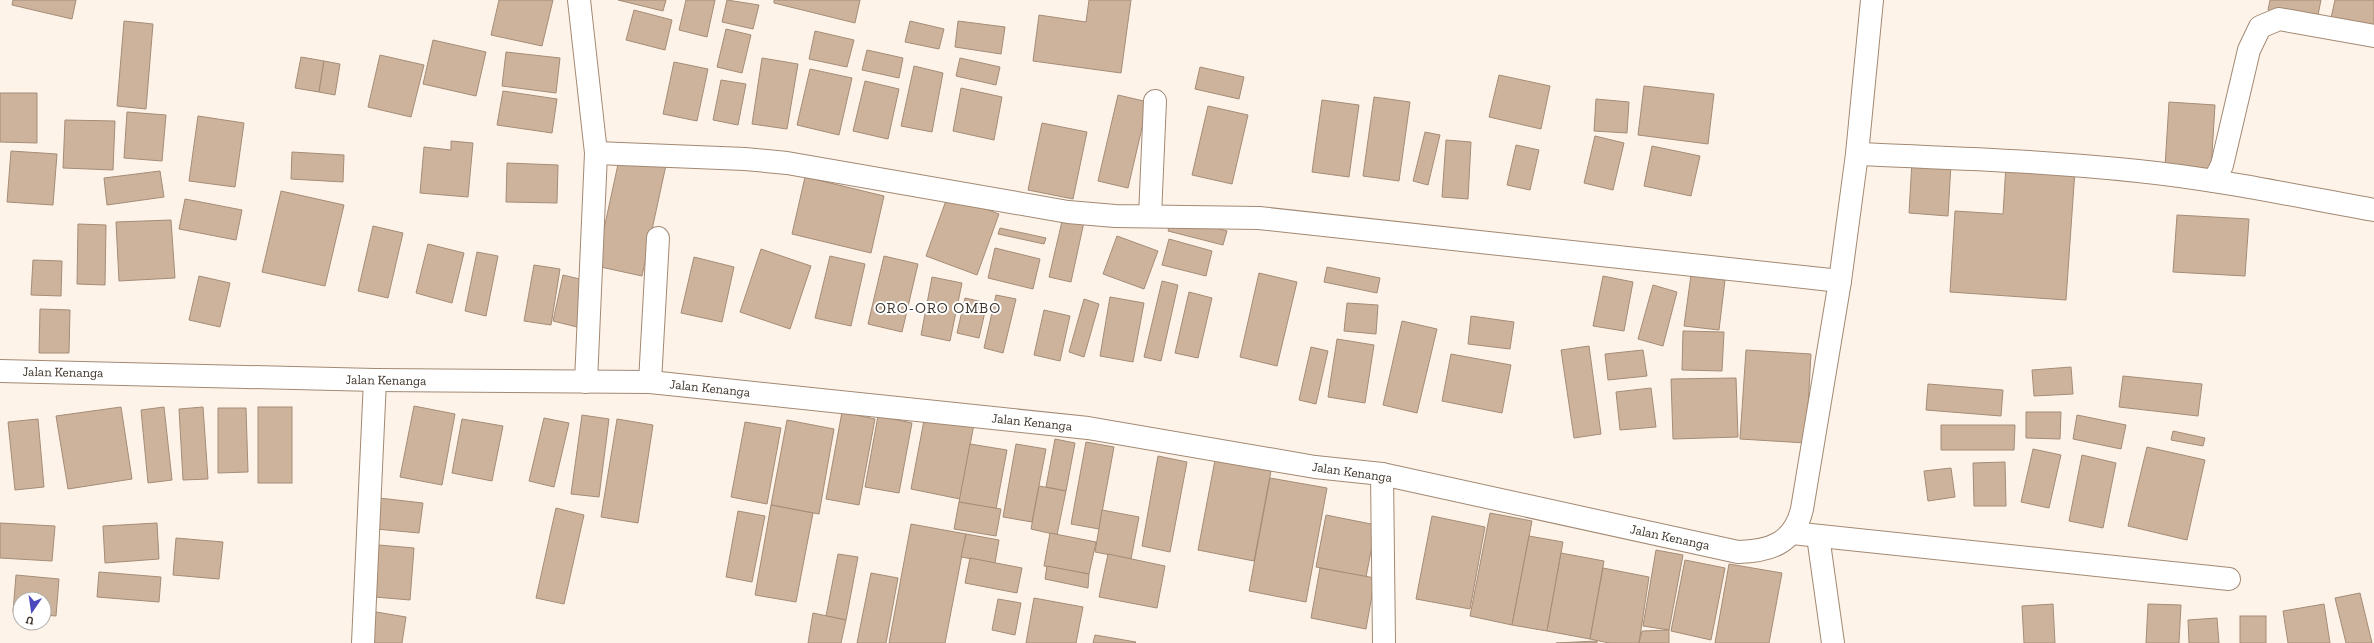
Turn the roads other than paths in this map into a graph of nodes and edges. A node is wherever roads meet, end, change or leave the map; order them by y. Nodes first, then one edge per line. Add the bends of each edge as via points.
1 (579, 0) edge
2 (1872, 0) edge
3 (2374, 36) edge
4 (1155, 100) dead end
5 (596, 153) junction
6 (1857, 154) junction
7 (2214, 181) junction
8 (2374, 210) edge
9 (1150, 216) junction
10 (658, 238) dead end
11 (1840, 281) junction
12 (0, 371) edge
13 (375, 380) junction
14 (586, 382) junction
15 (650, 382) junction
16 (1382, 474) junction
17 (1792, 532) junction
18 (1818, 536) junction
19 (2229, 579) dead end
20 (363, 643) edge
21 (1384, 643) edge
22 (1833, 643) edge

1 - 5 street
2 - 6 street, Jalan Kenanga
3 - 7 street via 2279,19 2260,27 2250,50 2222,165
4 - 9 street
5 - 9 street via 787,163 1068,212
5 - 14 street
6 - 7 street via 1993,159 2138,171
6 - 11 street, Jalan Kenanga
7 - 8 street
9 - 11 street via 1259,218
10 - 15 street
11 - 17 street, Jalan Kenanga via 1802,509
12 - 13 street, Jalan Kenanga
13 - 14 street, Jalan Kenanga
13 - 20 street
14 - 15 street, Jalan Kenanga
15 - 16 street, Jalan Kenanga via 1088,428 1315,467
16 - 17 street, Jalan Kenanga via 1738,552 1769,548 1782,542
16 - 21 street
17 - 18 street
18 - 19 street
18 - 22 street

